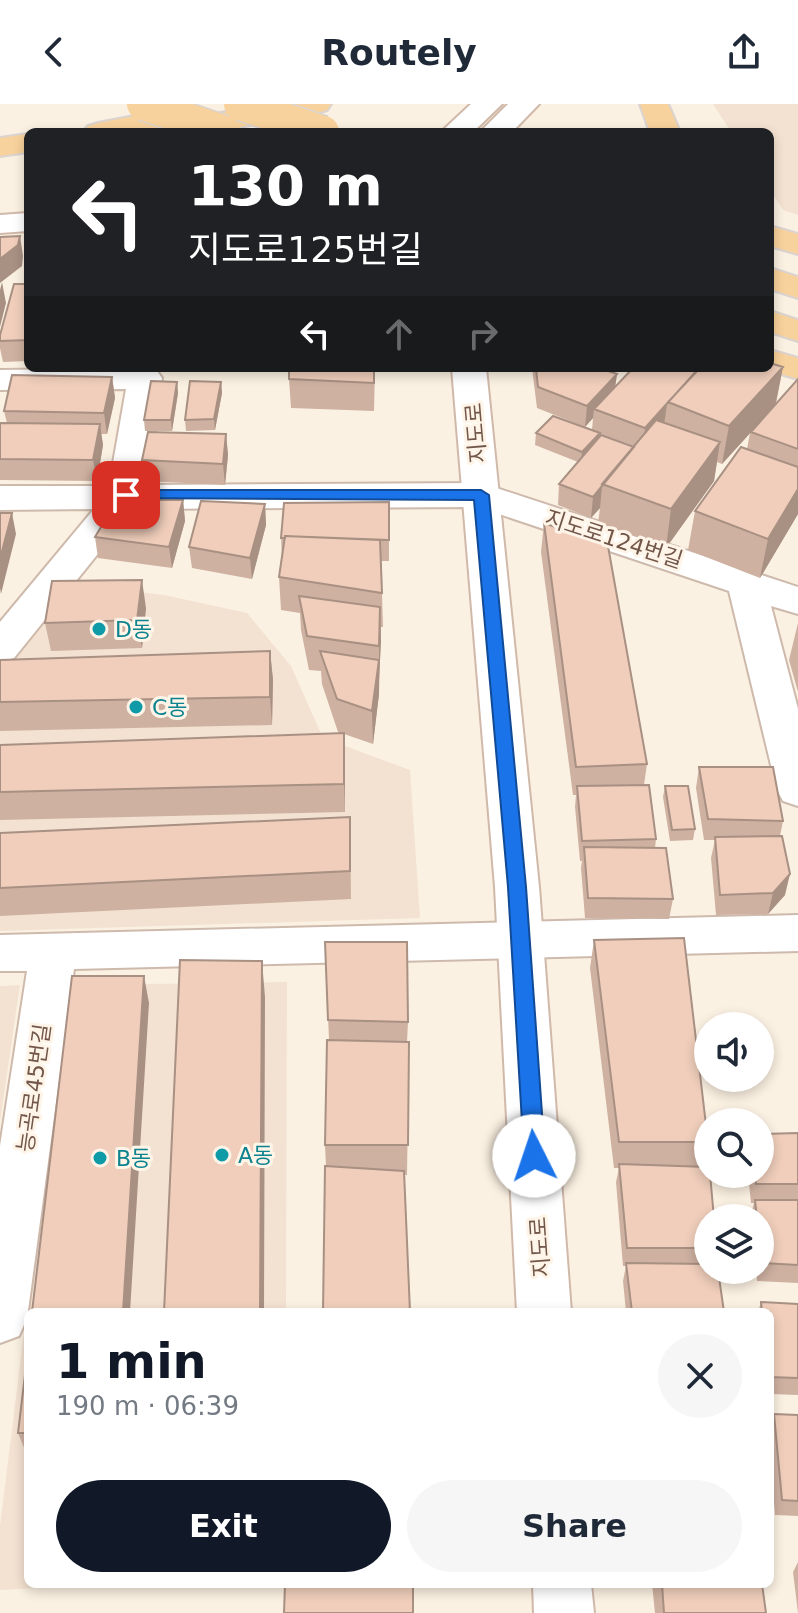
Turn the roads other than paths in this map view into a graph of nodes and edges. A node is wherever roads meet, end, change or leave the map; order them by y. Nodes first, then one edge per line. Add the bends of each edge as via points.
1 (143, 104) edge
2 (238, 104) edge
3 (317, 104) edge
4 (488, 104) edge
5 (525, 104) edge
6 (654, 104) edge
7 (118, 128) edge
8 (187, 128) edge
9 (213, 128) edge
10 (311, 128) edge
11 (461, 128) edge
12 (499, 128) edge
13 (663, 128) edge
14 (24, 144) edge
15 (0, 147) edge
16 (24, 158) edge
17 (0, 161) edge
18 (24, 222) edge
19 (0, 224) edge
20 (24, 233) edge
21 (0, 235) edge
22 (774, 236) edge
23 (798, 245) edge
24 (774, 279) edge
25 (798, 288) edge
26 (774, 322) edge
27 (798, 331) edge
28 (774, 361) edge
29 (798, 369) edge
30 (469, 372) edge
31 (0, 380) edge
32 (126, 495) junction
33 (481, 495) junction
34 (0, 498) edge
35 (746, 583) junction
36 (798, 601) edge
37 (0, 648) edge
38 (798, 790) edge
39 (798, 933) edge
40 (520, 938) junction
41 (53, 952) junction
42 (0, 953) edge
43 (544, 1308) edge
44 (0, 1318) edge
45 (562, 1588) edge
46 (564, 1613) edge

1 - 9 main road, bridge
2 - 7 main road
2 - 10 main road, bridge
3 - 8 main road
4 - 11 street
5 - 12 street
6 - 13 main road
14 - 15 main road
16 - 17 main road
18 - 19 street
20 - 21 street
22 - 23 main road
24 - 25 main road
26 - 27 main road
28 - 29 main road
30 - 33 street, 지도로
31 - 32 street via 145,378
32 - 33 street, 지도로124번길
32 - 34 street, 지도로124번길
32 - 37 street
33 - 35 street, 지도로124번길
33 - 40 street, 지도로
35 - 36 street, 지도로124번길
35 - 38 street
39 - 40 street
40 - 41 street
40 - 43 street, 지도로
41 - 42 street
41 - 44 street, 능곡로45번길
45 - 46 street

